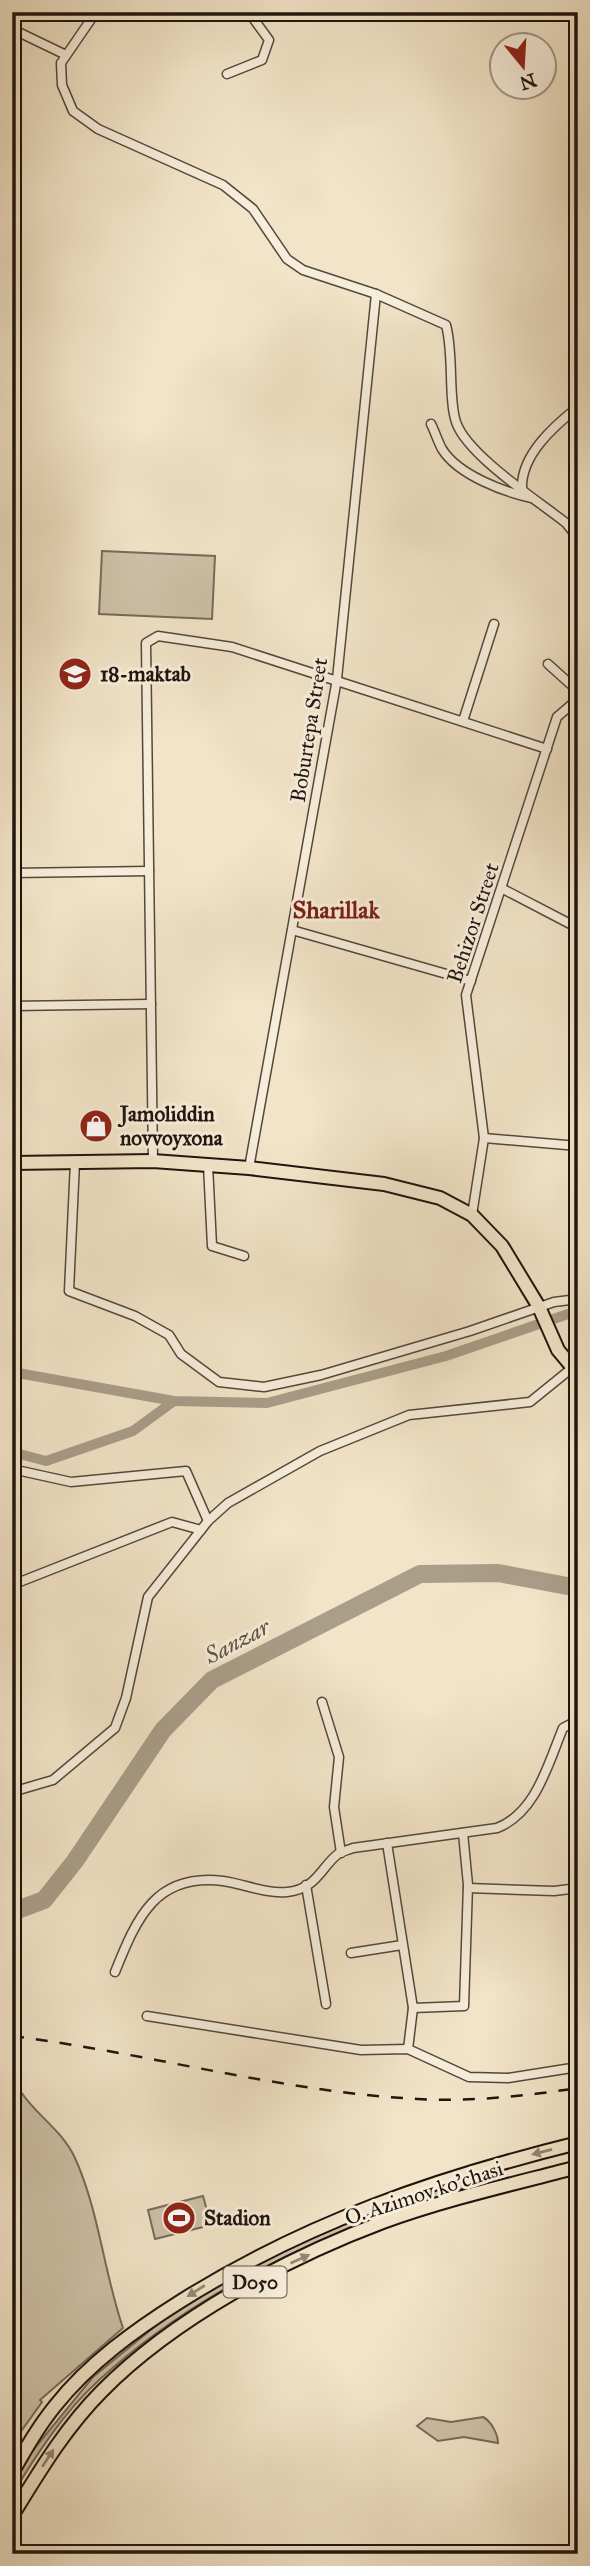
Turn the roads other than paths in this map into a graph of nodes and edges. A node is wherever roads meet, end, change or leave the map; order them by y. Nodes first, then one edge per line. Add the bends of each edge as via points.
1 (96, 12) edge
2 (245, 12) edge
3 (12, 29) edge
4 (66, 55) junction
5 (228, 74) dead end
6 (376, 294) junction
7 (578, 407) edge
8 (431, 424) dead end
9 (522, 488) junction
10 (535, 498) junction
11 (578, 537) edge
12 (494, 624) dead end
13 (548, 664) dead end
14 (337, 679) junction
15 (578, 691) edge
16 (578, 699) edge
17 (463, 721) junction
18 (547, 749) junction
19 (149, 871) junction
20 (12, 873) edge
21 (503, 889) junction
22 (578, 928) edge
23 (292, 930) junction
24 (471, 981) junction
25 (151, 1004) junction
26 (12, 1006) edge
27 (484, 1138) junction
28 (578, 1146) edge
29 (153, 1161) junction
30 (75, 1162) junction
31 (12, 1163) edge
32 (208, 1165) junction
33 (248, 1168) junction
34 (472, 1215) junction
35 (244, 1256) dead end
36 (578, 1299) edge
37 (539, 1307) junction
38 (575, 1371) edge
39 (12, 1469) edge
40 (208, 1521) junction
41 (201, 1530) junction
42 (12, 1585) edge
43 (323, 1702) dead end
44 (578, 1720) edge
45 (12, 1792) edge
46 (463, 1833) junction
47 (387, 1843) junction
48 (341, 1853) junction
49 (306, 1885) junction
50 (468, 1888) junction
51 (578, 1888) edge
52 (402, 1945) junction
53 (351, 1953) dead end
54 (115, 1972) dead end
55 (326, 2004) dead end
56 (413, 2008) junction
57 (147, 2016) dead end
58 (408, 2049) junction
59 (578, 2067) edge
60 (578, 2143) edge
61 (506, 2161) junction
62 (578, 2167) edge
63 (512, 2184) junction
64 (12, 2473) edge
65 (12, 2516) edge

1 - 4 street
2 - 5 street via 269,40 262,60
3 - 4 street
4 - 6 street via 61,63 62,85 73,110 98,129 223,185 253,209 287,259 303,270
6 - 9 street via 446,325 456,421 470,446
6 - 14 street, Boburtepa Street
7 - 9 street via 529,458
8 - 10 street via 443,451 458,465 505,492
9 - 10 street
10 - 11 street
12 - 17 street
13 - 15 street
14 - 17 street
14 - 19 street via 232,648 158,636 146,643
14 - 23 street, Boburtepa Street
16 - 18 street, Behizor Street via 557,717
17 - 18 street
18 - 21 street, Behizor Street
19 - 20 street
19 - 25 street
21 - 22 street
21 - 24 street, Behizor Street
23 - 24 street
23 - 33 street, Boburtepa Street
24 - 27 street, Behizor Street via 466,995
25 - 26 street
25 - 29 street
27 - 28 street
27 - 34 street, Behizor Street
29 - 30 main road
29 - 32 main road
30 - 31 main road
30 - 37 street via 69,1291 135,1316 169,1335 181,1354 219,1382 264,1387 321,1375
32 - 33 main road
32 - 35 street via 212,1246
33 - 34 main road via 408,1189 440,1198
34 - 37 main road via 502,1246
36 - 37 street
37 - 38 main road via 554,1343
38 - 40 street via 530,1402 409,1415 320,1451 228,1503
39 - 40 street via 71,1482 186,1471
40 - 41 street
41 - 42 street via 172,1522
41 - 45 street via 148,1597 115,1728 53,1780
43 - 48 street via 339,1757 334,1807
44 - 46 street via 563,1728 539,1788 514,1821
46 - 47 street
46 - 50 street
47 - 48 street
47 - 52 street
48 - 49 street
49 - 54 street via 288,1892 222,1881 181,1882 150,1901
49 - 55 street
50 - 51 street
50 - 56 street via 464,2006
52 - 53 street
52 - 56 street
56 - 58 street
57 - 58 street via 361,2050
58 - 59 street via 469,2077 508,2078
60 -> 61 main road, D050
61 - 63 main road via 519,2171
61 -> 64 main road, O. Azimov ko'chasi / D050 via 372,2204 320,2226 261,2253 153,2318 86,2372 30,2441
62 - 63 main road, O. Azimov ko'chasi / D050
65 -> 63 main road, O. Azimov ko'chasi / D050 via 74,2422 102,2390 183,2326 275,2271 383,2222

